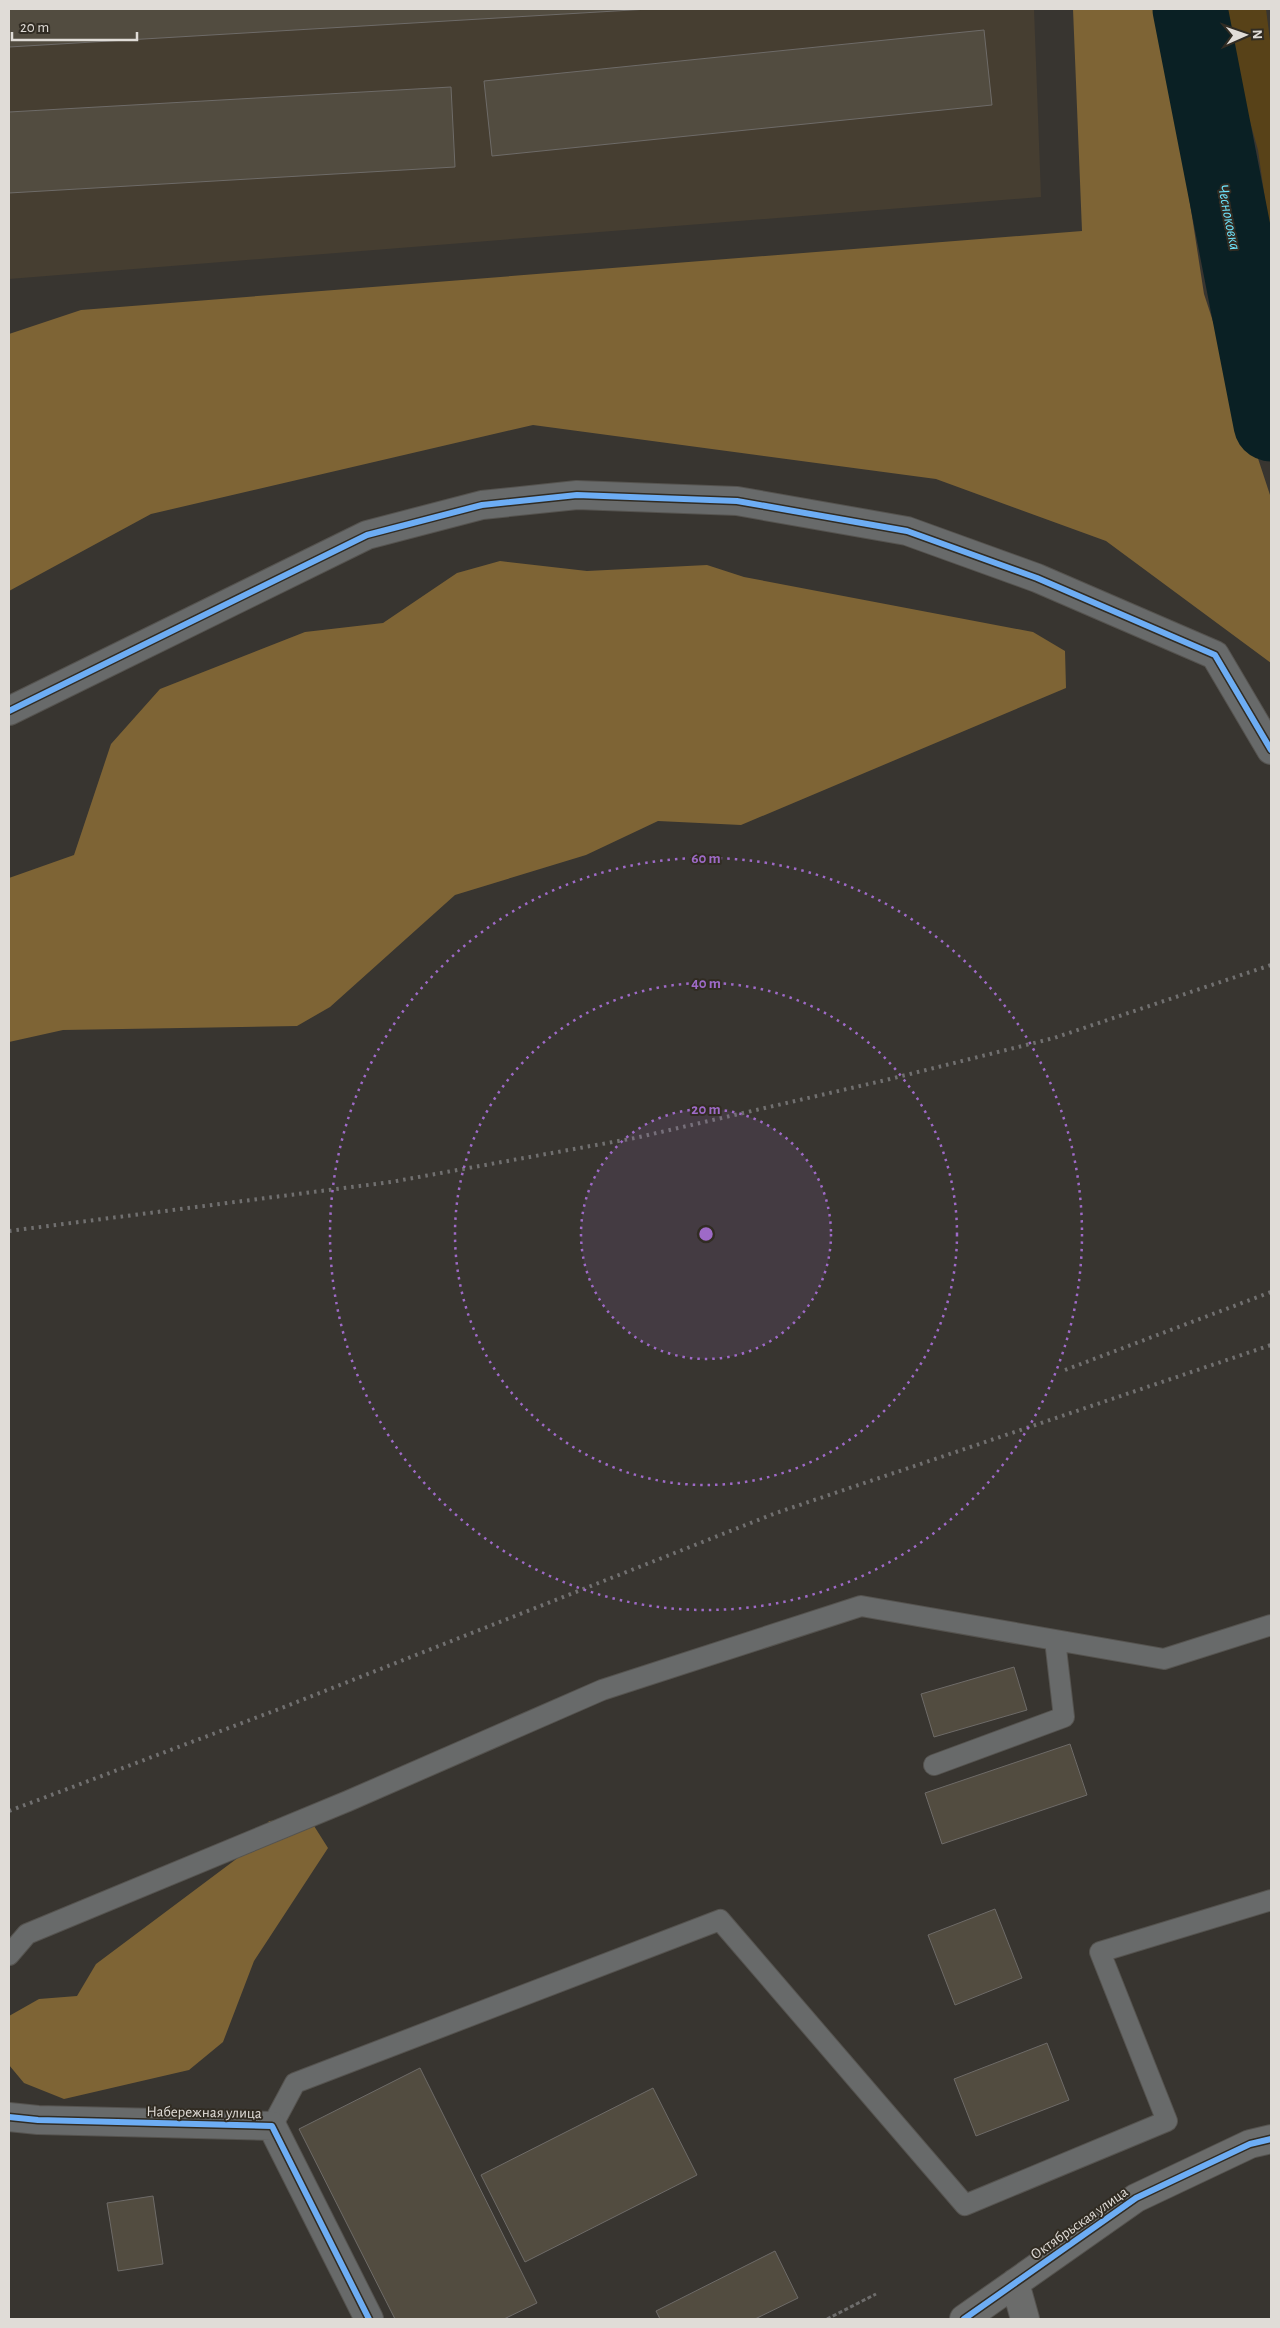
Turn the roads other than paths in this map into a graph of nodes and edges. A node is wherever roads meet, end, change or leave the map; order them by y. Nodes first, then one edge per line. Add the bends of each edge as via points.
1 (9, 711) edge
2 (1271, 750) edge
3 (1271, 1625) edge
4 (1055, 1640) junction
5 (934, 1765) dead end
6 (1271, 1900) edge
7 (9, 1955) edge
8 (9, 2117) edge
9 (272, 2126) junction
10 (1271, 2139) edge
11 (1014, 2283) junction
12 (370, 2319) edge
13 (964, 2319) edge
14 (1025, 2319) edge

1 - 2 street via 368,535 482,505 578,495 737,502 907,530 1037,578 1215,655
3 - 4 lane via 1164,1660
4 - 5 lane via 1064,1717
4 - 7 lane via 861,1606 602,1690 348,1801 27,1934
6 - 9 lane via 1100,1952 1167,2121 965,2205 720,1920 295,2084
8 - 9 street, Набережная улица
9 - 12 street, Набережная улица
10 - 11 street, Октябрьская улица via 1250,2144 1136,2198
11 - 13 street, Октябрьская улица
11 - 14 street

